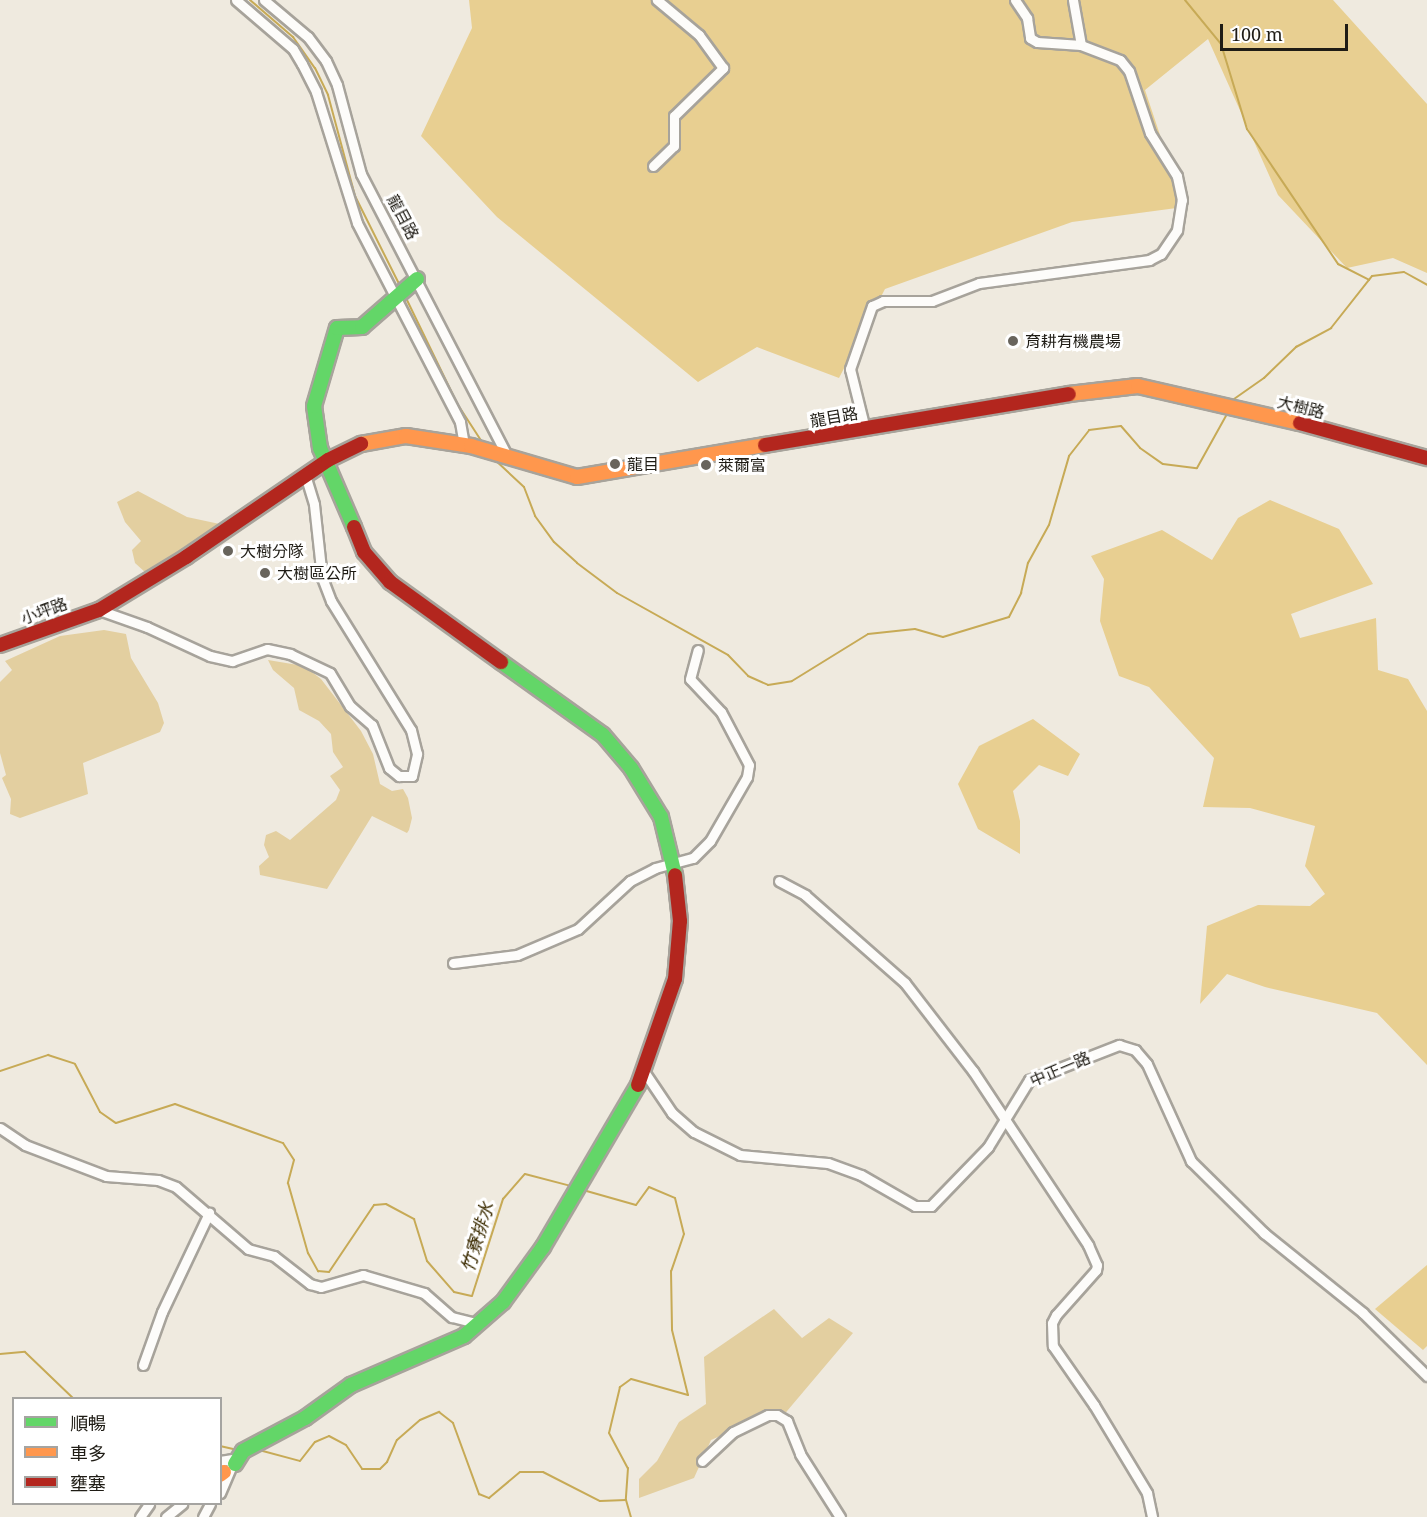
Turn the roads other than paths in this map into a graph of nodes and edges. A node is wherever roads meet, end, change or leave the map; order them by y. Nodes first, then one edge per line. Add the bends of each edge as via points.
1 (236, 0) edge
2 (657, 0) edge
3 (1015, 0) edge
4 (1073, 0) edge
5 (260, 6) edge
6 (306, 39) junction
7 (1081, 45) junction
8 (294, 48) junction
9 (653, 165) dead end
10 (358, 174) junction
11 (342, 177) junction
12 (414, 281) junction
13 (397, 295) junction
14 (1166, 392) joint
15 (865, 429) junction
16 (467, 445) junction
17 (1427, 458) edge
18 (509, 459) junction
19 (328, 460) junction
20 (306, 477) junction
21 (99, 610) junction
22 (0, 645) edge
23 (698, 650) dead end
24 (674, 863) junction
25 (779, 881) dead end
26 (453, 963) dead end
27 (645, 1073) junction
28 (1004, 1119) junction
29 (0, 1128) edge
30 (209, 1213) junction
31 (480, 1324) junction
32 (143, 1365) dead end
33 (1427, 1376) edge
34 (243, 1454) junction
35 (702, 1461) dead end
36 (222, 1469) edge
37 (222, 1488) edge
38 (180, 1505) edge
39 (166, 1517) edge
40 (840, 1517) edge
41 (1152, 1517) edge

1 - 5 street, 龍目路
2 - 9 street via 699,35 723,68 674,116 674,146
3 - 7 street via 1027,18 1030,38 1037,42
4 - 7 street
5 - 6 street, 龍目路
5 - 8 street, 龍目路
6 - 8 street
6 - 10 street, 龍目路 via 337,85
7 - 15 street via 1120,60 1128,71 1150,133 1177,176 1182,200 1177,230 1161,254 1149,260 979,283 932,301 883,301 872,306 850,369
8 - 11 street, 龍目路 via 316,92
10 - 11 street
10 - 12 street, 龍目路
11 - 13 street, 龍目路 via 357,222
12 - 13 street
12 - 18 street, 龍目路
13 - 16 street, 龍目路 via 460,422
13 - 19 street via 362,327 337,328 314,406 320,448
14 - 15 street, 龍目路 via 1138,386 1109,387
14 - 17 street, 大樹路
15 - 18 street, 龍目路 via 577,477
16 - 18 street, 龍目路
16 - 19 street via 406,436 365,442
19 - 20 street
19 - 24 street via 364,552 390,582 424,610 603,735 651,800
20 - 21 street
20 - 21 street via 328,593 411,730 417,754 412,776 399,776 389,768 372,725 350,706 330,673 290,654 267,649 232,661 210,656
21 - 22 street, 小坪路
23 - 24 street via 690,679 721,712 749,761 749,771 710,841 693,858
24 - 26 street via 630,881 578,929 517,955
24 - 27 street via 680,921 675,979
25 - 28 street via 805,895 905,983 973,1071
27 - 28 street, 中正一路 via 672,1113 694,1132 740,1155 828,1163 861,1174 915,1206 931,1206 971,1168
27 - 31 street via 543,1247 503,1302
28 - 33 street, 中正一路 via 1029,1080 1119,1045 1135,1050 1147,1064 1191,1161 1264,1233 1363,1313
28 - 41 street via 1095,1258 1096,1270 1052,1323 1053,1346 1147,1493
29 - 30 street via 25,1145 93,1172 114,1178 158,1180 176,1187
30 - 31 street via 248,1249 274,1256 310,1284 321,1287 363,1275 424,1293 453,1317
30 - 32 street via 162,1312
31 - 34 street via 464,1336 351,1385 305,1418
34 - 36 street
34 - 37 street via 232,1464
35 - 40 street via 733,1432 768,1415 777,1415 787,1421 800,1454
38 - 39 street

